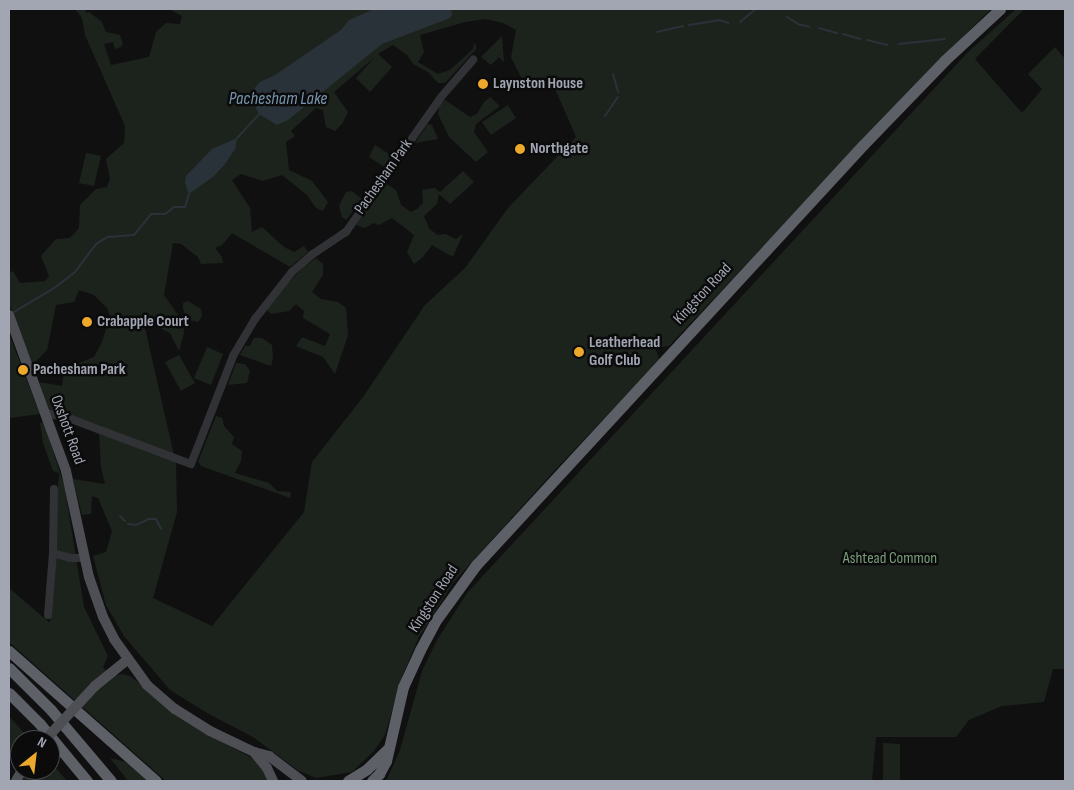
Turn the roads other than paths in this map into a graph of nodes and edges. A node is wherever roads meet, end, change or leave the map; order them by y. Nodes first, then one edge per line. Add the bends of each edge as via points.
1 (1000, 9) edge
2 (473, 60) dead end
3 (9, 315) edge
4 (46, 413) junction
5 (54, 490) dead end
6 (54, 553) junction
7 (85, 558) junction
8 (48, 615) dead end
9 (9, 652) edge
10 (127, 660) junction
11 (9, 668) edge
12 (9, 693) edge
13 (54, 730) edge
14 (387, 750) junction
15 (254, 752) junction
16 (376, 779) edge
17 (87, 781) edge
18 (110, 781) edge
19 (156, 781) edge
20 (273, 781) edge
21 (302, 781) edge
22 (348, 781) edge

1 - 14 highway, Kingston Road via 945,60 863,145 476,565 436,620 420,650 403,687
2 - 4 street, Pachesham Park via 442,96 346,232 312,254 292,272 255,319 233,356 191,464 71,419
3 - 4 main road, Oxshott Road
4 - 7 main road, Oxshott Road via 71,487
5 - 6 street
6 - 7 street
6 - 8 street
7 - 10 main road, Oxshott Road via 103,617
9 - 19 highway
10 - 13 main road, bridge via 95,686
10 - 15 main road, Oxshott Road via 174,709
11 - 18 highway via 51,710
12 - 17 highway via 40,724
14 - 16 highway, Kingston Road via 386,761
14 - 22 highway
15 - 20 main road, Oxshott Road
15 - 21 main road, Oxshott Road via 268,756

